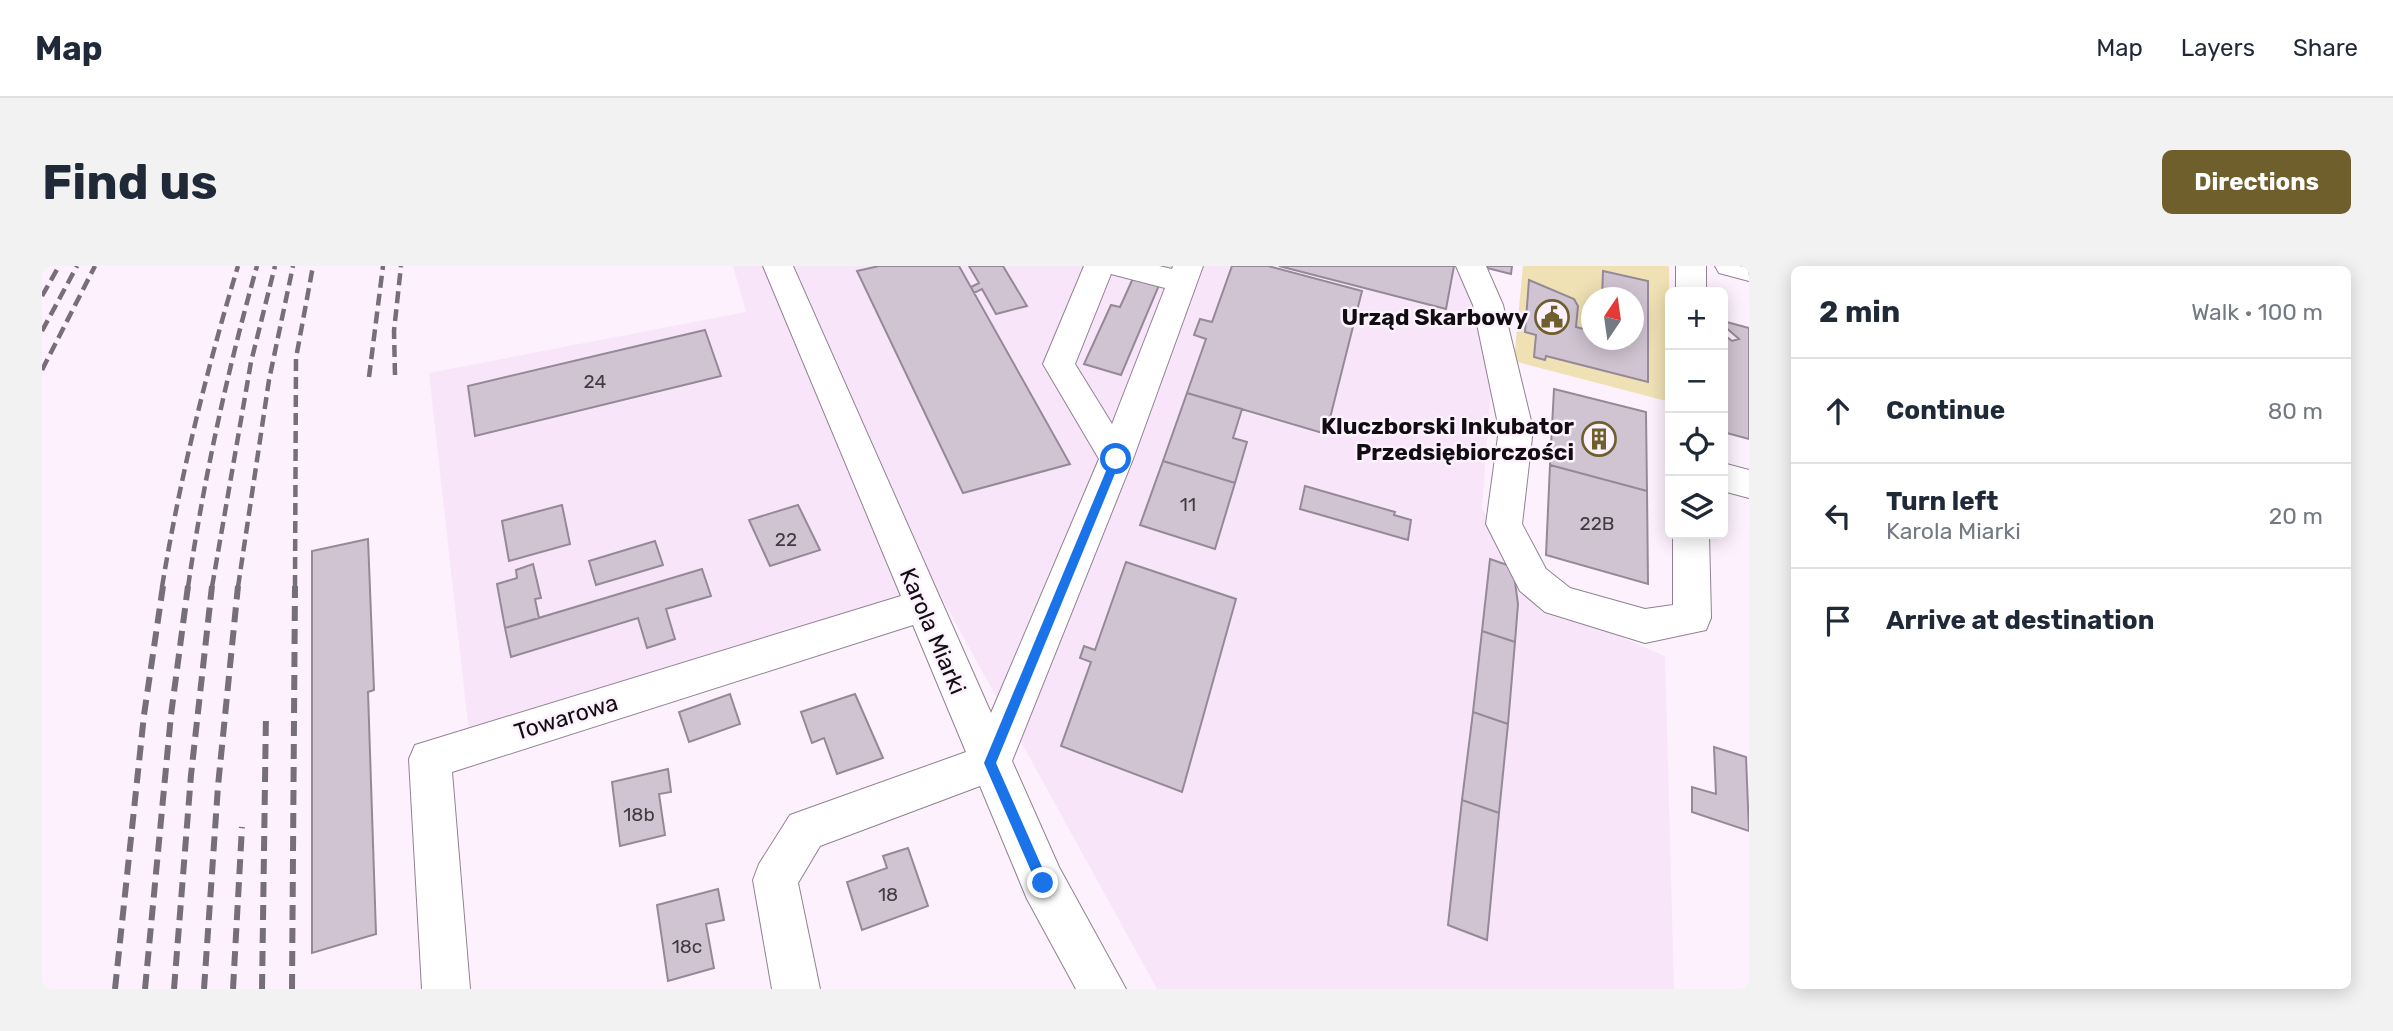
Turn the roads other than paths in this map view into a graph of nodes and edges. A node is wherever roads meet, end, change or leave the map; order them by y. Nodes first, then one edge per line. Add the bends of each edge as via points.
1 (778, 266) edge
2 (1100, 266) edge
3 (1119, 266) edge
4 (1471, 266) edge
5 (1691, 266) edge
6 (1730, 266) edge
7 (1749, 271) edge
8 (1185, 274) edge
9 (1691, 287) edge
10 (1116, 459) junction
11 (1728, 478) edge
12 (1749, 484) edge
13 (1691, 539) edge
14 (922, 606) junction
15 (990, 763) junction
16 (446, 989) edge
17 (796, 989) edge
18 (1102, 989) edge

1 - 14 street, Karola Miarki
2 - 10 street via 1059,364
3 - 8 street
4 - 13 street via 1488,305 1516,429 1504,524 1533,580 1558,601 1645,626 1692,618
5 - 9 street
6 - 7 street
8 - 10 street
10 - 15 street
11 - 12 street
14 - 15 street, Karola Miarki
14 - 16 street, Towarowa via 430,759
15 - 17 street via 806,830 775,880
15 - 18 street, Karola Miarki via 1043,883

